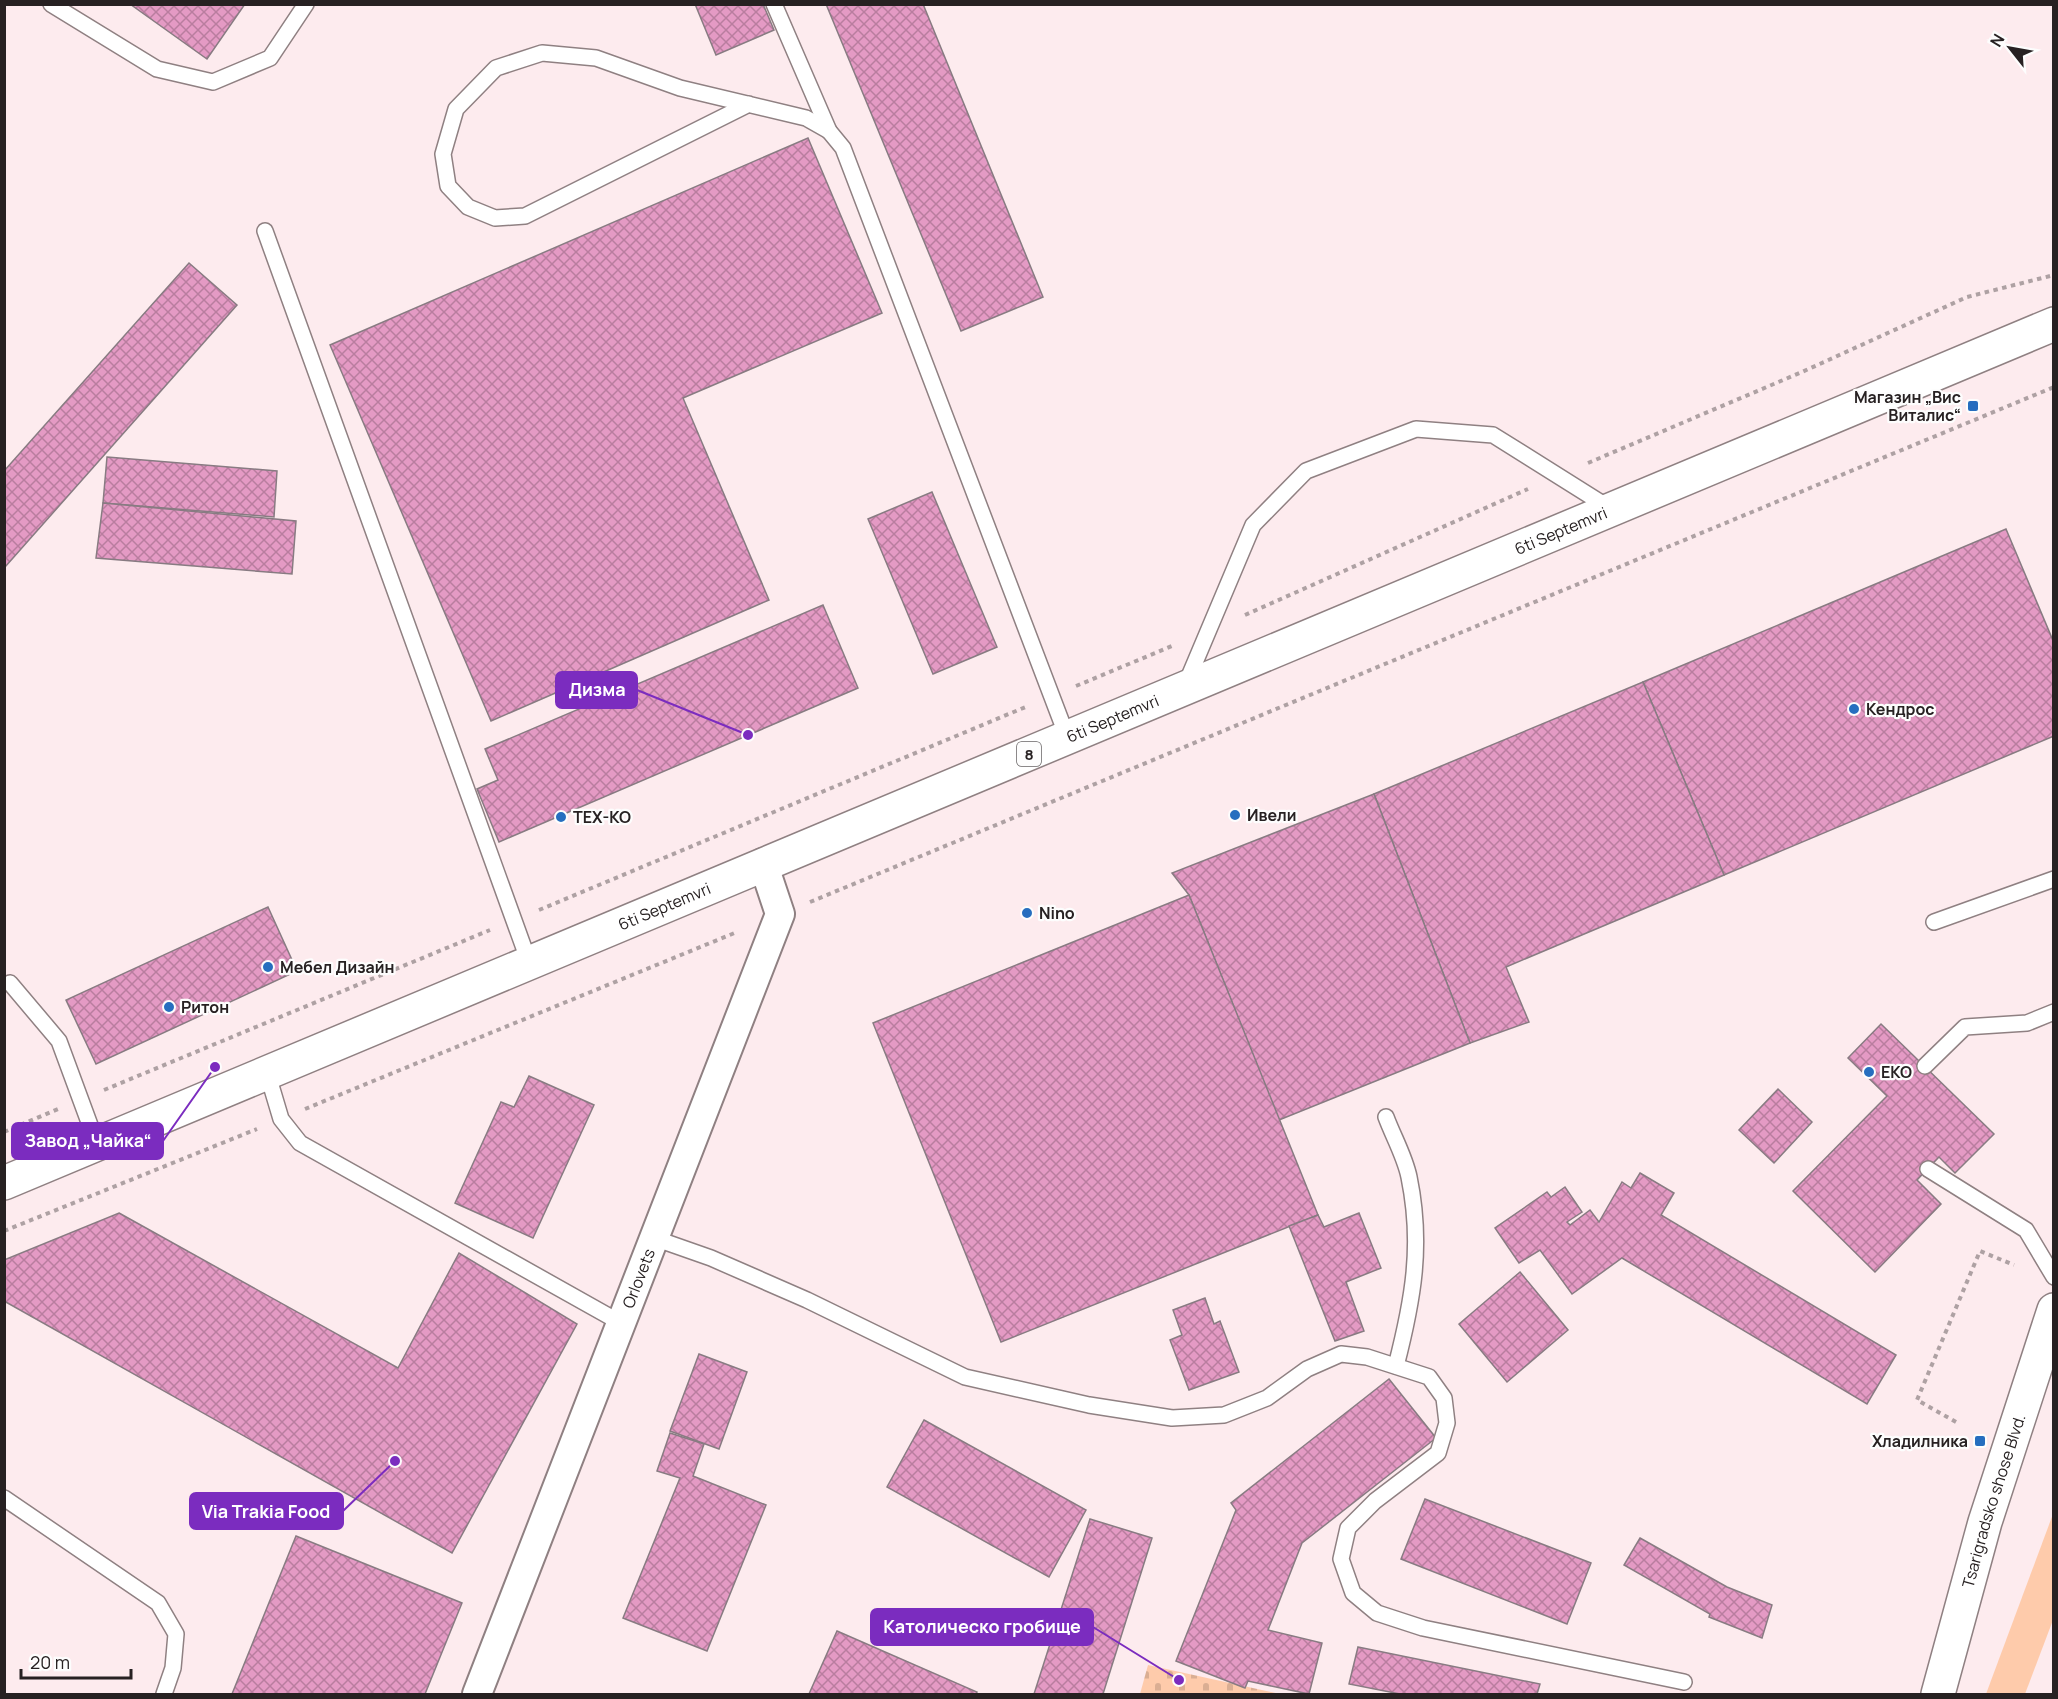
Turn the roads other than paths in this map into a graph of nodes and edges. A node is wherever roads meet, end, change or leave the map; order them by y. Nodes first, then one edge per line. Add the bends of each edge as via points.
1 (51, 4) edge
2 (306, 4) edge
3 (774, 4) edge
4 (749, 104) junction
5 (829, 131) junction
6 (265, 231) dead end
7 (2054, 324) edge
8 (1611, 509) junction
9 (1182, 691) junction
10 (1068, 739) junction
11 (763, 863) junction
12 (2054, 879) edge
13 (1934, 922) dead end
14 (529, 962) junction
15 (10, 983) dead end
16 (2054, 1012) edge
17 (1925, 1066) dead end
18 (267, 1072) junction
19 (1386, 1117) dead end
20 (96, 1144) junction
21 (1928, 1169) dead end
22 (4, 1183) edge
23 (654, 1238) junction
24 (2054, 1277) edge
25 (2054, 1310) edge
26 (621, 1323) junction
27 (1396, 1366) junction
28 (4, 1498) edge
29 (1684, 1682) dead end
30 (164, 1695) edge
31 (477, 1695) edge
32 (1938, 1695) edge

1 - 2 lane via 157,69 213,82 270,58
3 - 5 lane
4 - 4 lane via 680,88 596,58 542,53 496,68 456,110 443,154 448,186 468,207 495,218 525,216
4 - 5 lane via 806,118
5 - 10 lane via 843,148
6 - 14 lane
7 - 8 main road, 6ti Septemvri / 8
8 - 9 main road, 6ti Septemvri / 8
8 - 9 lane via 1493,435 1416,429 1306,471 1253,525
9 - 10 main road, 6ti Septemvri / 8
10 - 11 main road, 6ti Septemvri / 8
11 - 14 main road, 6ti Septemvri / 8
11 - 23 street, Orlovets via 780,914
12 - 13 lane
14 - 18 main road, 6ti Septemvri / 8
15 - 20 lane via 59,1041
16 - 17 lane via 2027,1023 1965,1027
18 - 20 main road, 6ti Septemvri / 8
18 - 26 lane via 281,1119 300,1143
19 - 27 lane via 1408,1176 1417,1261
20 - 22 main road, 6ti Septemvri / 8
21 - 24 lane via 2026,1230
23 - 26 street, Orlovets
23 - 27 lane via 807,1300 965,1377 1089,1405 1172,1418 1224,1415 1267,1398 1307,1369 1341,1354
25 - 32 main road, Tsarigradsko shose Blvd. via 1985,1522
26 - 31 street, Orlovets
27 - 29 lane via 1429,1377 1444,1398 1447,1423 1438,1453 1375,1501 1348,1528 1341,1559 1353,1593 1377,1612 1423,1628
28 - 30 lane via 158,1603 176,1634 173,1668

